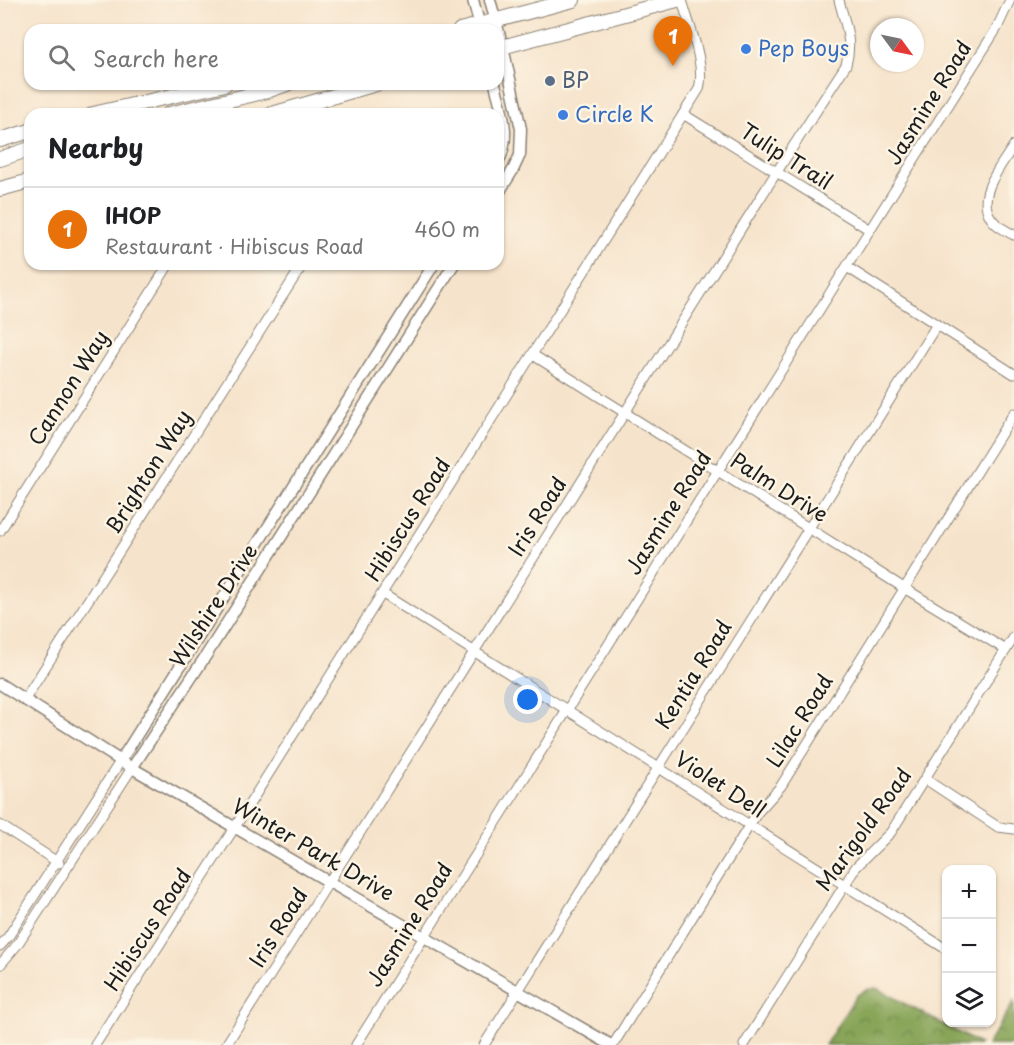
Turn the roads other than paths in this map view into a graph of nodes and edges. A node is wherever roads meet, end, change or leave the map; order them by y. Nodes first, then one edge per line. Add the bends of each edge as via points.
1 (473, 0) edge
2 (490, 0) edge
3 (573, 0) edge
4 (677, 0) edge
5 (682, 0) edge
6 (839, 0) edge
7 (1010, 0) edge
8 (496, 21) junction
9 (480, 24) edge
10 (488, 24) edge
11 (497, 24) edge
12 (504, 47) edge
13 (504, 60) edge
14 (199, 90) edge
15 (268, 90) edge
16 (355, 90) edge
17 (496, 90) edge
18 (119, 108) edge
19 (195, 108) edge
20 (293, 108) edge
21 (501, 108) edge
22 (683, 114) junction
23 (504, 122) edge
24 (521, 129) junction
25 (506, 130) junction
26 (24, 133) edge
27 (0, 140) edge
28 (1014, 145) edge
29 (504, 150) edge
30 (24, 151) edge
31 (0, 159) edge
32 (776, 173) junction
33 (24, 183) edge
34 (504, 184) edge
35 (0, 189) edge
36 (870, 230) junction
37 (1014, 235) edge
38 (847, 267) junction
39 (165, 270) edge
40 (299, 270) edge
41 (430, 270) edge
42 (450, 270) edge
43 (936, 326) junction
44 (533, 355) junction
45 (1014, 374) edge
46 (625, 413) junction
47 (1014, 413) edge
48 (717, 470) junction
49 (303, 472) junction
50 (317, 480) junction
51 (809, 528) junction
52 (0, 531) edge
53 (904, 588) junction
54 (383, 594) junction
55 (1014, 637) edge
56 (193, 646) junction
57 (1006, 650) junction
58 (474, 652) junction
59 (207, 654) junction
60 (0, 684) edge
61 (25, 699) junction
62 (567, 710) junction
63 (121, 760) junction
64 (657, 767) junction
65 (132, 768) junction
66 (925, 779) junction
67 (0, 825) edge
68 (750, 826) junction
69 (235, 827) junction
70 (1014, 829) edge
71 (56, 861) junction
72 (66, 867) junction
73 (329, 883) junction
74 (844, 885) junction
75 (424, 937) junction
76 (0, 946) edge
77 (942, 946) edge
78 (2, 959) edge
79 (518, 991) junction
80 (95, 1045) edge
81 (226, 1045) edge
82 (356, 1045) edge
83 (484, 1045) edge
84 (612, 1045) edge
85 (744, 1045) edge

1 - 9 street
2 - 8 street
3 - 8 main road
4 - 12 main road
5 - 22 street, Hibiscus Road via 702,77
6 - 32 street, Iris Road via 849,39 846,66
7 - 36 street, Jasmine Road via 997,28
8 - 10 main road
8 - 11 street
13 - 24 street
14 - 18 main road
15 - 19 main road
16 - 20 main road
17 - 21 street
22 - 32 street, Tulip Trail
22 - 44 street, Hibiscus Road
23 - 25 street
24 - 25 street
24 - 34 street via 520,154
25 - 29 street
26 - 27 main road
28 - 37 street via 985,197 991,219
30 - 31 main road
32 - 36 street, Tulip Trail
32 - 46 street, Iris Road
33 - 35 main road
36 - 38 street, Jasmine Road
38 - 43 street
38 - 48 street, Jasmine Road
39 - 52 street, Cannon Way
40 - 61 street, Brighton Way
41 - 49 street, Wilshire Drive
42 - 50 street, Wilshire Drive
43 - 45 street
43 - 51 street, Kentia Road
44 - 46 street, Palm Drive
44 - 54 street, Hibiscus Road
46 - 48 street, Palm Drive
46 - 58 street, Iris Road
47 - 53 street, Lilac Road
48 - 51 street, Palm Drive
48 - 62 street, Jasmine Road
49 - 50 street
49 - 56 street, Wilshire Drive
50 - 59 street, Wilshire Drive
51 - 53 street, Palm Drive
51 - 64 street, Kentia Road
53 - 57 street, Palm Drive
53 - 68 street, Lilac Road via 781,786
54 - 58 street, Violet Dell
54 - 69 street, Hibiscus Road
55 - 57 street, Marigold Road
56 - 59 street
56 - 63 street, Wilshire Drive
57 - 66 street, Marigold Road
58 - 62 street, Violet Dell
58 - 73 street, Iris Road
59 - 65 street, Wilshire Drive
60 - 61 street, Winter Park Drive
61 - 63 street, Winter Park Drive
62 - 64 street, Violet Dell
62 - 75 street, Jasmine Road
63 - 65 street, Winter Park Drive
63 - 71 street, Wilshire Drive
64 - 68 street, Violet Dell
64 - 79 street, Kentia Road
65 - 69 street, Winter Park Drive
65 - 72 street, Wilshire Drive
66 - 70 street via 998,827
66 - 74 street, Marigold Road via 891,832 863,859
67 - 71 street
68 - 74 street, Violet Dell
68 - 84 street, Lilac Road
69 - 73 street, Winter Park Drive
69 - 80 street, Hibiscus Road
71 - 72 street
71 - 76 street, Wilshire Drive
72 - 78 street, Wilshire Drive via 17,945
73 - 75 street, Winter Park Drive
73 - 81 street, Iris Road
74 - 77 street, Violet Dell
74 - 85 street, Marigold Road
75 - 79 street, Winter Park Drive
75 - 82 street, Jasmine Road
79 - 83 street, Kentia Road
79 - 84 street, Winter Park Drive

